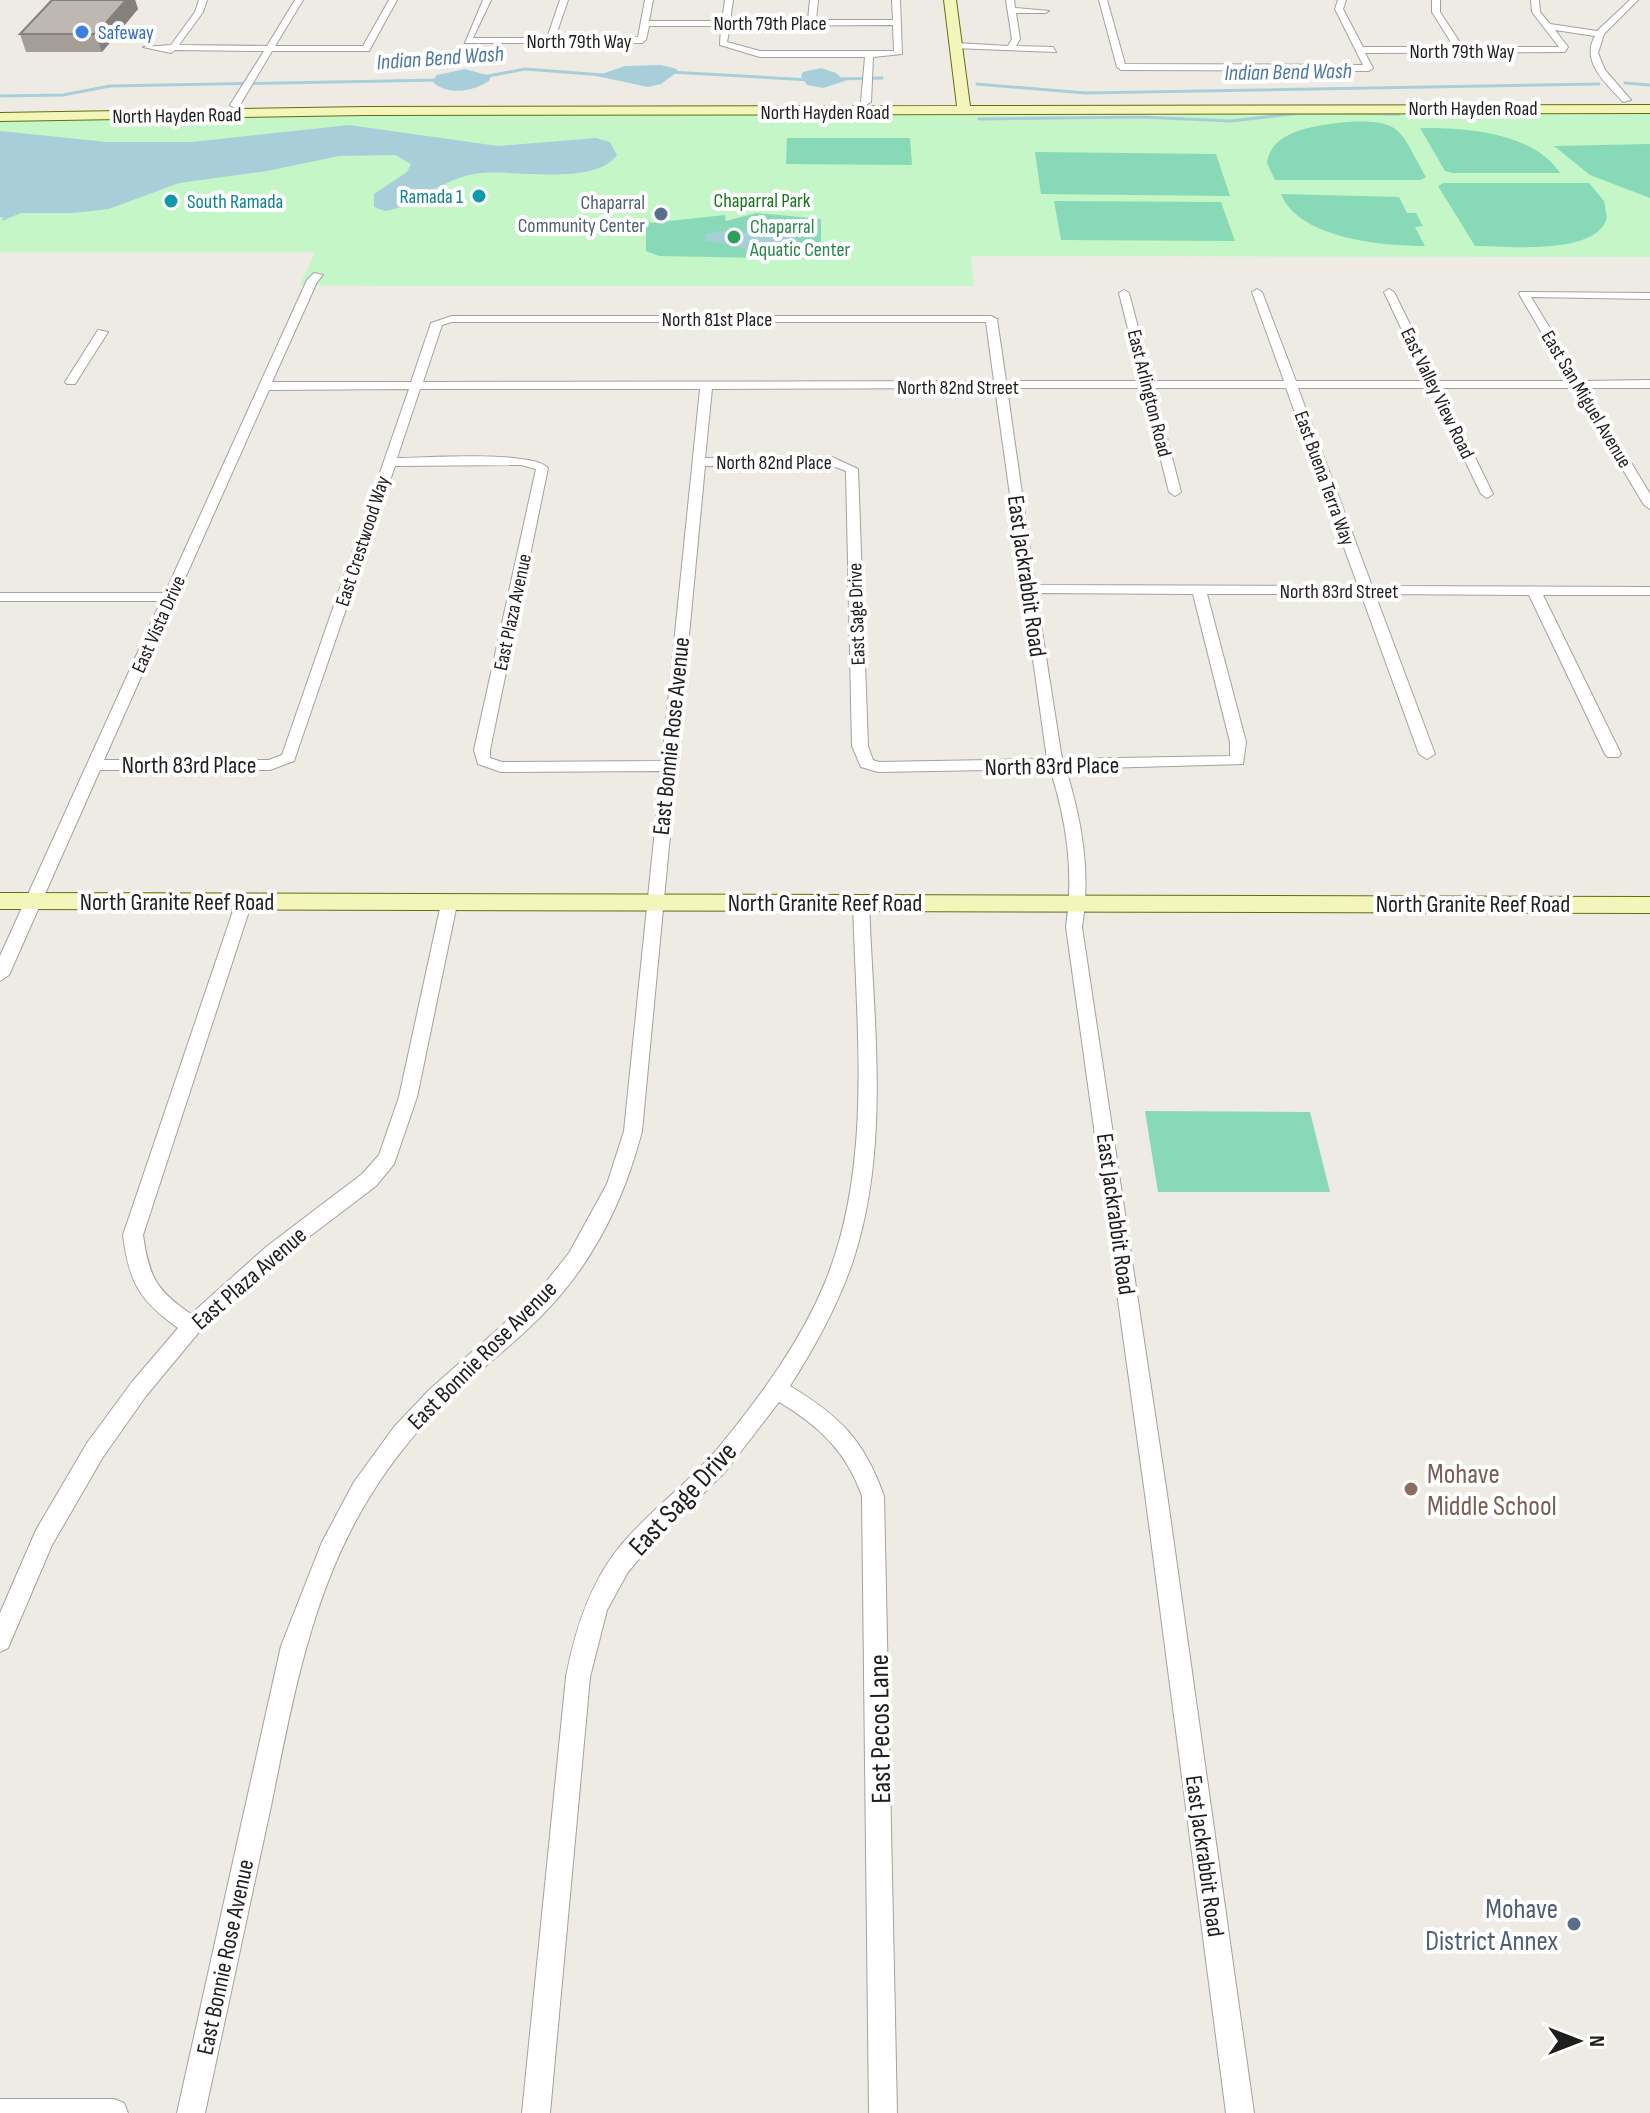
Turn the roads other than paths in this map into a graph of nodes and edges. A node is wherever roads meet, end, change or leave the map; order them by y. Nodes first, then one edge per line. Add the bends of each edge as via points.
1 (203, 0) edge
2 (299, 0) edge
3 (393, 0) edge
4 (487, 0) edge
5 (564, 0) edge
6 (647, 0) edge
7 (729, 0) edge
8 (814, 0) edge
9 (896, 0) edge
10 (950, 0) edge
11 (1010, 0) edge
12 (1103, 0) edge
13 (1342, 0) edge
14 (1436, 0) edge
15 (1535, 0) edge
16 (1634, 0) edge
17 (1012, 10) junction
18 (1045, 11) dead end
19 (812, 22) junction
20 (897, 22) junction
21 (724, 23) junction
22 (644, 24) junction
23 (1547, 26) junction
24 (1598, 34) junction
25 (550, 41) junction
26 (956, 46) junction
27 (147, 47) dead end
28 (1011, 48) junction
29 (171, 50) junction
30 (268, 50) junction
31 (1053, 50) dead end
32 (1362, 50) junction
33 (1461, 51) junction
34 (863, 54) junction
35 (1626, 100) junction
36 (1650, 100) edge
37 (862, 102) junction
38 (235, 105) junction
39 (963, 107) junction
40 (0, 108) edge
41 (1650, 109) edge
42 (1219, 110) junction
43 (0, 117) edge
44 (1255, 122) dead end
45 (318, 275) dead end
46 (1257, 292) dead end
47 (1389, 292) dead end
48 (1124, 293) dead end
49 (1650, 296) edge
50 (991, 319) joint
51 (443, 320) joint
52 (102, 332) dead end
53 (71, 382) dead end
54 (1435, 384) junction
55 (1578, 384) junction
56 (1650, 384) edge
57 (414, 385) junction
58 (266, 386) junction
59 (706, 387) junction
60 (1000, 387) junction
61 (1148, 387) junction
62 (1292, 387) junction
63 (388, 462) junction
64 (699, 462) junction
65 (848, 465) joint
66 (1175, 492) dead end
67 (1487, 494) dead end
68 (1650, 505) edge
69 (1028, 589) junction
70 (1199, 591) junction
71 (1366, 591) junction
72 (1534, 591) junction
73 (1650, 591) edge
74 (0, 597) edge
75 (169, 597) junction
76 (1427, 754) dead end
77 (1613, 754) dead end
78 (283, 762) joint
79 (866, 763) joint
80 (95, 765) junction
81 (668, 766) junction
82 (1057, 766) junction
83 (0, 901) edge
84 (33, 901) junction
85 (244, 902) junction
86 (861, 902) junction
87 (655, 903) junction
88 (1078, 903) junction
89 (449, 904) junction
90 (1650, 905) edge
91 (0, 975) edge
92 (192, 1326) junction
93 (776, 1389) junction
94 (0, 1640) edge
95 (0, 2113) edge
96 (114, 2113) edge
97 (191, 2113) edge
98 (536, 2113) edge
99 (883, 2113) edge
100 (1240, 2113) edge

1 - 29 street
2 - 30 street
3 - 30 street via 366,49
4 - 25 street, North 79th Way via 468,41
5 - 25 street
6 - 22 street
7 - 21 street
8 - 19 street
9 - 20 street
10 - 26 main road
11 - 17 street
12 - 32 street via 1121,67 1369,68
13 - 32 street via 1339,9
14 - 33 street via 1436,12
15 - 23 street via 1536,12
16 - 24 street
17 - 18 street
17 - 28 street via 1016,39
19 - 20 street, North 79th Place
19 - 21 street, North 79th Place
20 - 34 street via 898,54
21 - 22 street, North 79th Place
21 - 34 street via 723,43 740,51
22 - 25 street, North 79th Way via 642,40
23 - 24 street
23 - 33 street, North 79th Way via 1562,50
24 - 35 street via 1592,48 1595,61
26 - 28 street
26 - 39 main road
27 - 29 street
28 - 31 street
29 - 30 street
30 - 38 street
32 - 33 street, North 79th Way
34 - 37 street
35 - 36 main road, North Hayden Road
35 - 39 main road, North Hayden Road
37 - 38 main road, North Hayden Road
37 - 39 main road, North Hayden Road
38 - 40 main road, North Hayden Road
39 - 42 main road, North Hayden Road
39 - 43 main road, North Hayden Road
41 - 42 main road, North Hayden Road
42 - 44 main road
45 - 58 street, East Vista Drive
46 - 62 street, East Buena Terra Way
47 - 54 street, East Valley View Road
48 - 61 street, East Arlington Road
49 - 55 street, East San Miguel Avenue via 1524,294
50 - 51 street, North 81st Place
50 - 60 street, East Jackrabbit Road
51 - 57 street, East Crestwood Way via 434,326
52 - 53 street
54 - 55 street, North 82nd Street
54 - 62 street, North 82nd Street
54 - 67 street, East Valley View Road
55 - 56 street, North 82nd Street
55 - 68 street, East San Miguel Avenue
57 - 58 street, North 82nd Street
57 - 59 street, North 82nd Street
57 - 63 street, East Crestwood Way
58 - 75 street, East Vista Drive
59 - 60 street, North 82nd Street
59 - 64 street, East Bonnie Rose Avenue
60 - 61 street, North 82nd Street
60 - 69 street, East Jackrabbit Road
61 - 62 street, North 82nd Street
61 - 66 street, East Arlington Road
62 - 71 street, East Buena Terra Way
63 - 78 street, East Crestwood Way via 292,753
63 - 81 street, East Plaza Avenue via 538,464 542,473 483,761 501,767
64 - 65 street, North 82nd Place
64 - 81 street, East Bonnie Rose Avenue
65 - 79 street, East Sage Drive via 853,473 860,746
69 - 70 street, North 83rd Street
69 - 82 street, East Jackrabbit Road
70 - 71 street, North 83rd Street
70 - 82 street, North 83rd Place via 1238,742 1238,761
71 - 72 street, North 83rd Street
71 - 76 street, East Buena Terra Way
72 - 73 street, North 83rd Street
72 - 77 street
74 - 75 street
75 - 80 street, East Vista Drive
78 - 80 street, North 83rd Place
79 - 82 street, North 83rd Place via 892,768
80 - 84 street, East Vista Drive
81 - 87 street, East Bonnie Rose Avenue
82 - 88 street, East Jackrabbit Road via 1079,856
83 - 84 main road, North Granite Reef Road
84 - 85 main road, North Granite Reef Road
84 - 91 street, East Vista Drive
85 - 89 main road, North Granite Reef Road
85 - 92 street via 133,1235 137,1274 157,1302
86 - 87 main road, North Granite Reef Road
86 - 88 main road, North Granite Reef Road
86 - 93 street, East Sage Drive via 866,1134 856,1210 831,1293
87 - 89 main road, North Granite Reef Road
87 - 97 street, East Bonnie Rose Avenue via 633,1131 615,1190 549,1294 424,1408 370,1476 311,1588 293,1646
88 - 90 main road, North Granite Reef Road
88 - 100 street, East Jackrabbit Road via 1074,927
89 - 92 street, East Plaza Avenue via 408,1097 387,1159
92 - 94 street, East Plaza Avenue via 95,1450 44,1538
93 - 98 street, East Sage Drive via 686,1500 630,1551 593,1615 578,1677
93 - 99 street, East Pecos Lane via 844,1435 863,1464 873,1496
95 - 96 street

